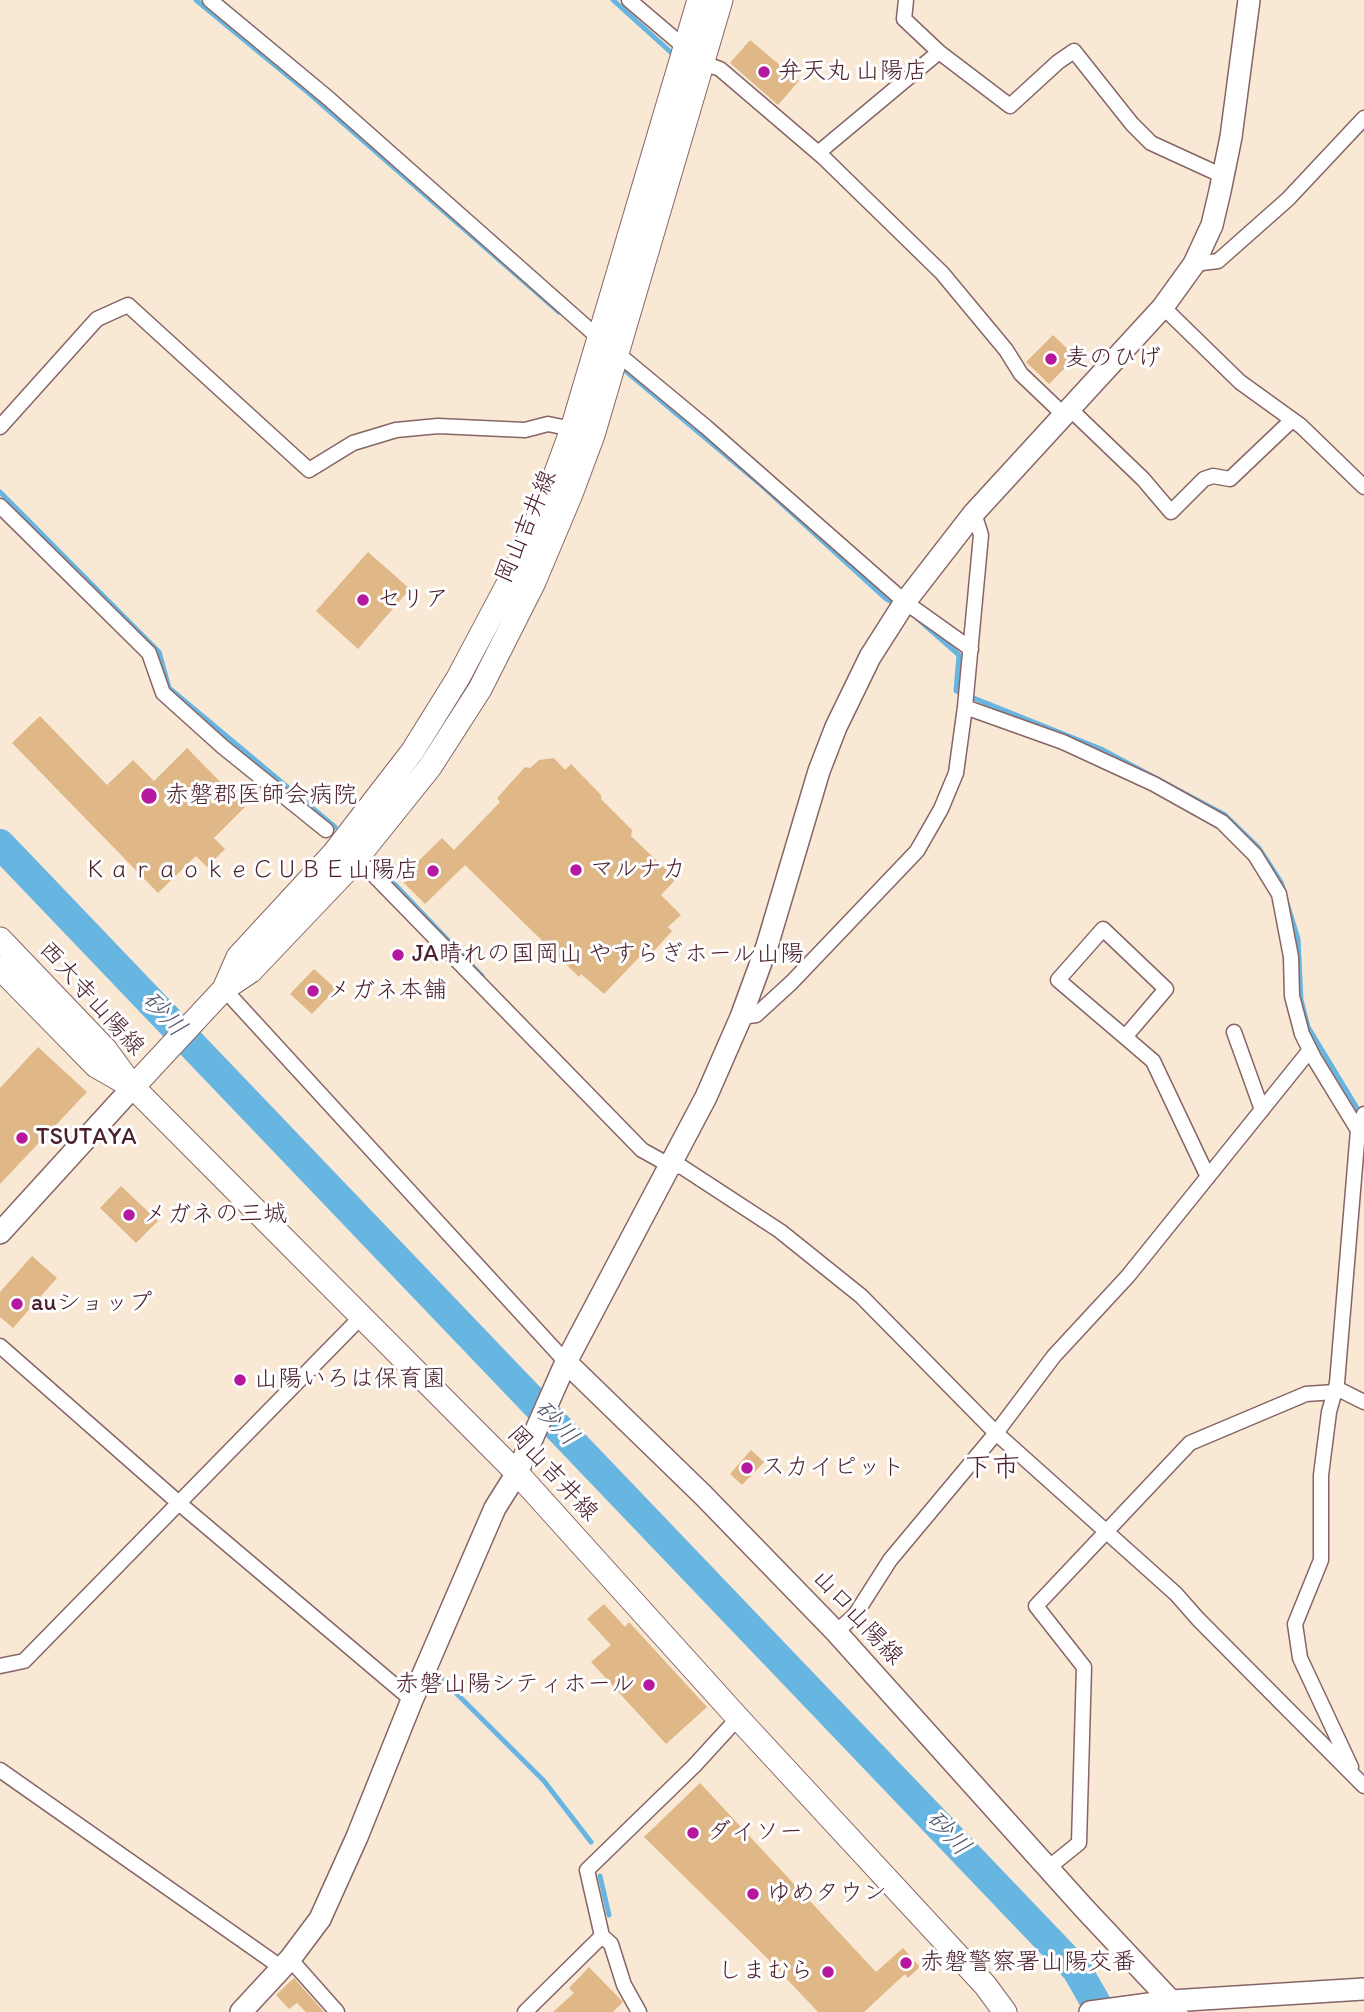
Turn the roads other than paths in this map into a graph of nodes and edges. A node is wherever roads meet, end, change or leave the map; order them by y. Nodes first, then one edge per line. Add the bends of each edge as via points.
1 (210, 0) edge
2 (629, 0) edge
3 (699, 0) edge
4 (722, 0) edge
5 (906, 0) edge
6 (1249, 0) edge
7 (685, 48) junction
8 (939, 52) junction
9 (703, 63) junction
10 (1364, 118) edge
11 (818, 153) junction
12 (1223, 176) junction
13 (1194, 264) junction
14 (1163, 307) junction
15 (608, 346) junction
16 (1067, 412) junction
17 (1292, 420) junction
18 (0, 427) edge
19 (572, 429) junction
20 (1364, 487) edge
21 (0, 506) edge
22 (974, 513) junction
23 (905, 602) junction
24 (971, 649) junction
25 (965, 707) junction
26 (326, 830) dead end
27 (367, 868) dead end
28 (0, 939) edge
29 (0, 968) edge
30 (224, 989) junction
31 (741, 1017) junction
32 (1234, 1032) dead end
33 (1125, 1037) junction
34 (1310, 1050) junction
35 (133, 1087) junction
36 (1262, 1110) junction
37 (1364, 1114) edge
38 (1358, 1130) junction
39 (669, 1165) junction
40 (1208, 1177) junction
41 (1359, 1187) edge
42 (0, 1233) edge
43 (362, 1316) junction
44 (0, 1346) edge
45 (563, 1371) junction
46 (1335, 1390) junction
47 (1364, 1402) edge
48 (996, 1433) junction
49 (517, 1473) junction
50 (180, 1504) junction
51 (1105, 1532) junction
52 (836, 1632) junction
53 (0, 1666) edge
54 (412, 1700) junction
55 (738, 1718) junction
56 (0, 1770) edge
57 (1360, 1782) edge
58 (1048, 1868) junction
59 (602, 1936) junction
60 (286, 1964) junction
61 (1364, 1989) edge
62 (1168, 2005) edge
63 (241, 2012) edge
64 (337, 2012) edge
65 (525, 2012) edge
66 (639, 2012) edge
67 (1005, 2012) edge
68 (1090, 2012) edge

1 - 15 street
2 - 7 street
3 - 7 main road, 岡山吉井線
4 - 9 main road, 岡山吉井線
5 - 8 street via 904,19
6 - 12 street
7 - 9 street
7 - 15 main road, 岡山吉井線
8 - 11 street
8 - 12 street via 1010,106 1073,51 1151,143
9 - 11 street via 720,69
9 - 15 main road, 岡山吉井線
10 - 13 street via 1288,199 1218,261
11 - 16 street via 942,273 1021,374
12 - 13 street via 1212,225
13 - 14 street
14 - 16 street
14 - 17 street via 1240,382
15 - 19 main road, 岡山吉井線
15 - 23 street
15 - 30 main road, 岡山吉井線 via 593,435 571,494 534,582 480,689 430,767 349,868 251,971
16 - 17 street via 1143,479 1171,512 1204,479 1230,479
16 - 22 street
17 - 20 street
18 - 19 street via 97,319 128,305 309,470 353,443 396,430 438,426 526,430 548,425
19 - 30 main road, 岡山吉井線 via 518,565 445,699 412,752 334,853 238,957
21 - 26 street via 149,653 163,694
22 - 23 street
22 - 24 street via 981,535
23 - 24 street
23 - 31 street via 870,657 836,727
24 - 25 street
25 - 31 street via 956,773 917,851 792,982 756,1015
25 - 34 street via 1063,742 1222,822 1255,855 1279,894 1291,957 1292,996
27 - 39 street via 642,1150
28 - 35 main road, 西大寺山陽線 via 106,1050
29 - 35 main road, 西大寺山陽線 via 96,1066
30 - 35 main road, 岡山吉井線
30 - 45 street
31 - 39 street via 706,1097
32 - 36 street
33 - 33 street via 1058,980 1103,929 1166,989
33 - 40 street via 1158,1068
34 - 36 street
34 - 38 street
35 - 42 street
35 - 43 main road, 岡山吉井線
36 - 40 street
37 - 38 street
38 - 41 street
39 - 45 street
39 - 48 street via 682,1167 780,1231 860,1296
40 - 48 street via 1128,1276 1054,1356
41 - 46 street
43 - 49 main road, 岡山吉井線
43 - 50 street
44 - 50 street
45 - 49 street
45 - 52 street, 山口山陽線 via 703,1495
46 - 47 street
46 - 51 street via 1306,1394 1189,1443
46 - 57 street via 1321,1475 1321,1560 1295,1624 1300,1658
48 - 51 street
48 - 52 street via 890,1560 855,1615
49 - 54 street via 495,1508
49 - 55 main road, 岡山吉井線
50 - 53 street via 24,1661
50 - 54 street
51 - 57 street via 1176,1594
51 - 58 street via 1036,1606 1084,1667 1079,1843
52 - 58 street, 山口山陽線
54 - 60 street via 320,1919
55 - 59 street via 587,1870
55 - 67 main road, 岡山吉井線
56 - 60 street
58 - 62 street, 山口山陽線
59 - 65 street
59 - 66 street via 611,1944 624,1985
60 - 63 street
60 - 64 street
61 - 62 street
62 - 68 street

